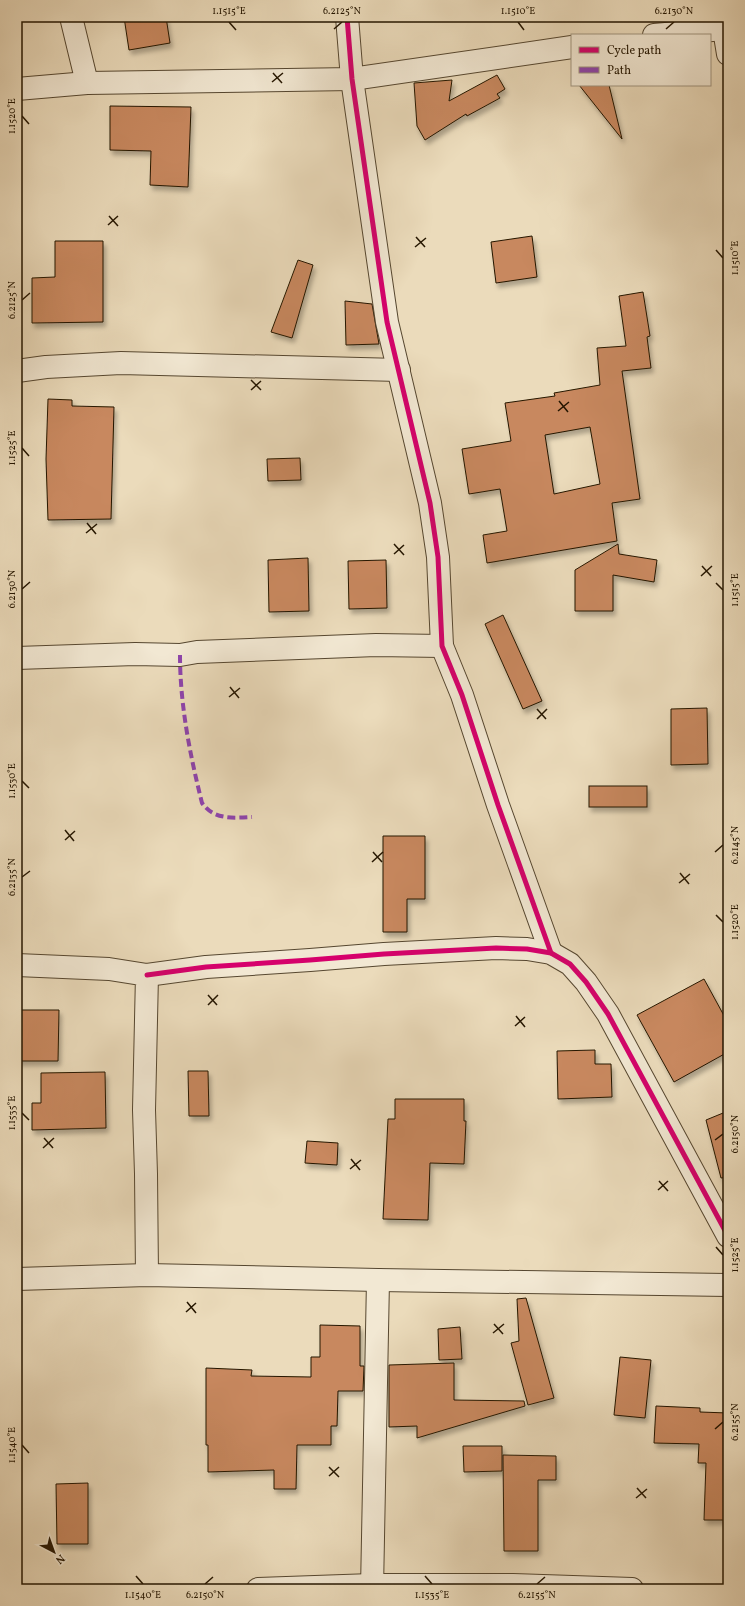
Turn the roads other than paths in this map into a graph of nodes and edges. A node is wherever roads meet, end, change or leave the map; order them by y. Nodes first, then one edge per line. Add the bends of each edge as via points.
1 (71, 17) edge
2 (346, 17) edge
3 (723, 23) edge
4 (660, 34) edge
5 (571, 47) edge
6 (728, 54) edge
7 (352, 79) junction
8 (87, 83) junction
9 (17, 90) edge
10 (399, 370) junction
11 (17, 371) edge
12 (442, 646) junction
13 (17, 658) edge
14 (551, 952) junction
15 (17, 965) edge
16 (147, 975) junction
17 (728, 1236) edge
18 (147, 1275) junction
19 (17, 1279) edge
20 (378, 1280) junction
21 (728, 1285) edge
22 (372, 1587) edge
23 (258, 1589) edge
24 (632, 1589) edge

1 - 8 street
2 - 7 street
3 - 4 street
3 - 6 street
5 - 7 street
7 - 8 street
7 - 10 street via 387,322
8 - 9 street
10 - 11 street via 121,364 46,367
10 - 12 street via 430,503 438,557
12 - 13 street via 376,645 197,652 180,655
12 - 14 street via 462,695
14 - 16 street via 496,948 384,954 206,967
14 - 17 street via 570,964 608,1014
15 - 16 street via 109,969
16 - 18 street via 144,1110
18 - 19 street
18 - 20 street
20 - 21 street
20 - 22 street
22 - 23 street
22 - 24 street via 513,1585

